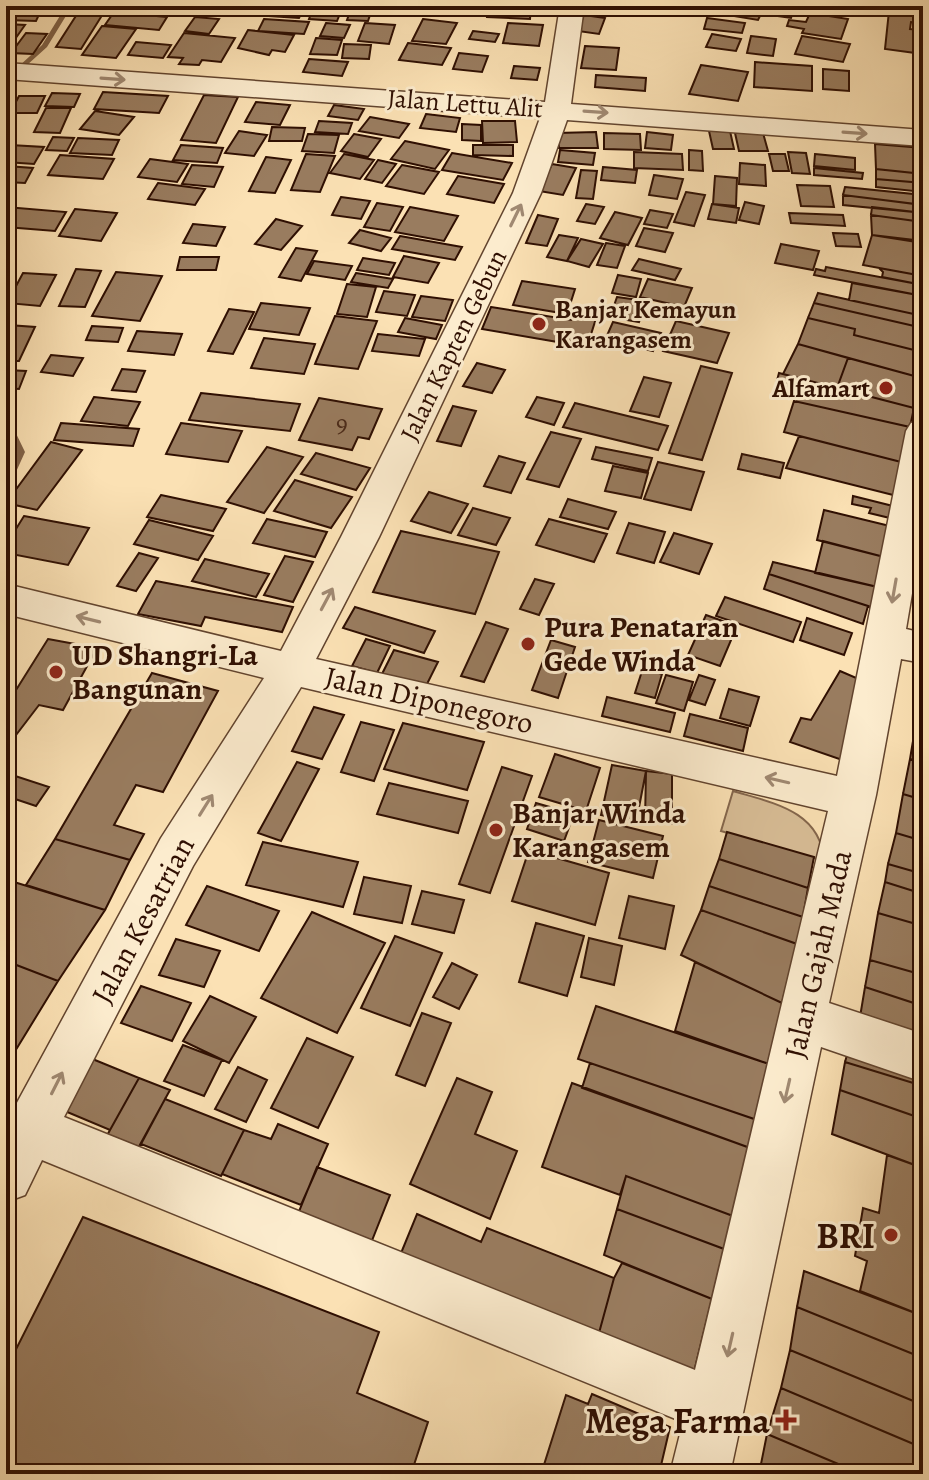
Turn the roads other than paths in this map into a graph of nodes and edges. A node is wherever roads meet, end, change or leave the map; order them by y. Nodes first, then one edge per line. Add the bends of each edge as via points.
1 (572, 6) edge
2 (6, 71) edge
3 (557, 109) junction
4 (923, 138) edge
5 (923, 431) edge
6 (6, 599) edge
7 (904, 644) edge
8 (291, 669) junction
9 (853, 798) junction
10 (801, 1017) junction
11 (923, 1058) edge
12 (33, 1130) junction
13 (6, 1176) edge
14 (716, 1407) junction
15 (700, 1474) edge

1 - 3 street, Jalan Kapten Gebun
2 -> 3 street, Jalan Lettu Alit
3 -> 4 street, Jalan Lettu Alit
8 -> 3 street, Jalan Kapten Gebun via 527,193
5 -> 7 street, Jalan Gajah Mada
8 -> 6 street, Jalan Diponegoro
7 - 9 street, Jalan Gajah Mada
9 -> 8 street, Jalan Diponegoro
12 -> 8 street, Jalan Kesatrian via 177,852
9 - 10 street, Jalan Gajah Mada
10 - 11 street
10 -> 14 street, Jalan Gajah Mada
12 - 13 street, Jalan Kesatrian
12 - 14 street
14 - 15 street, Jalan Gajah Mada

